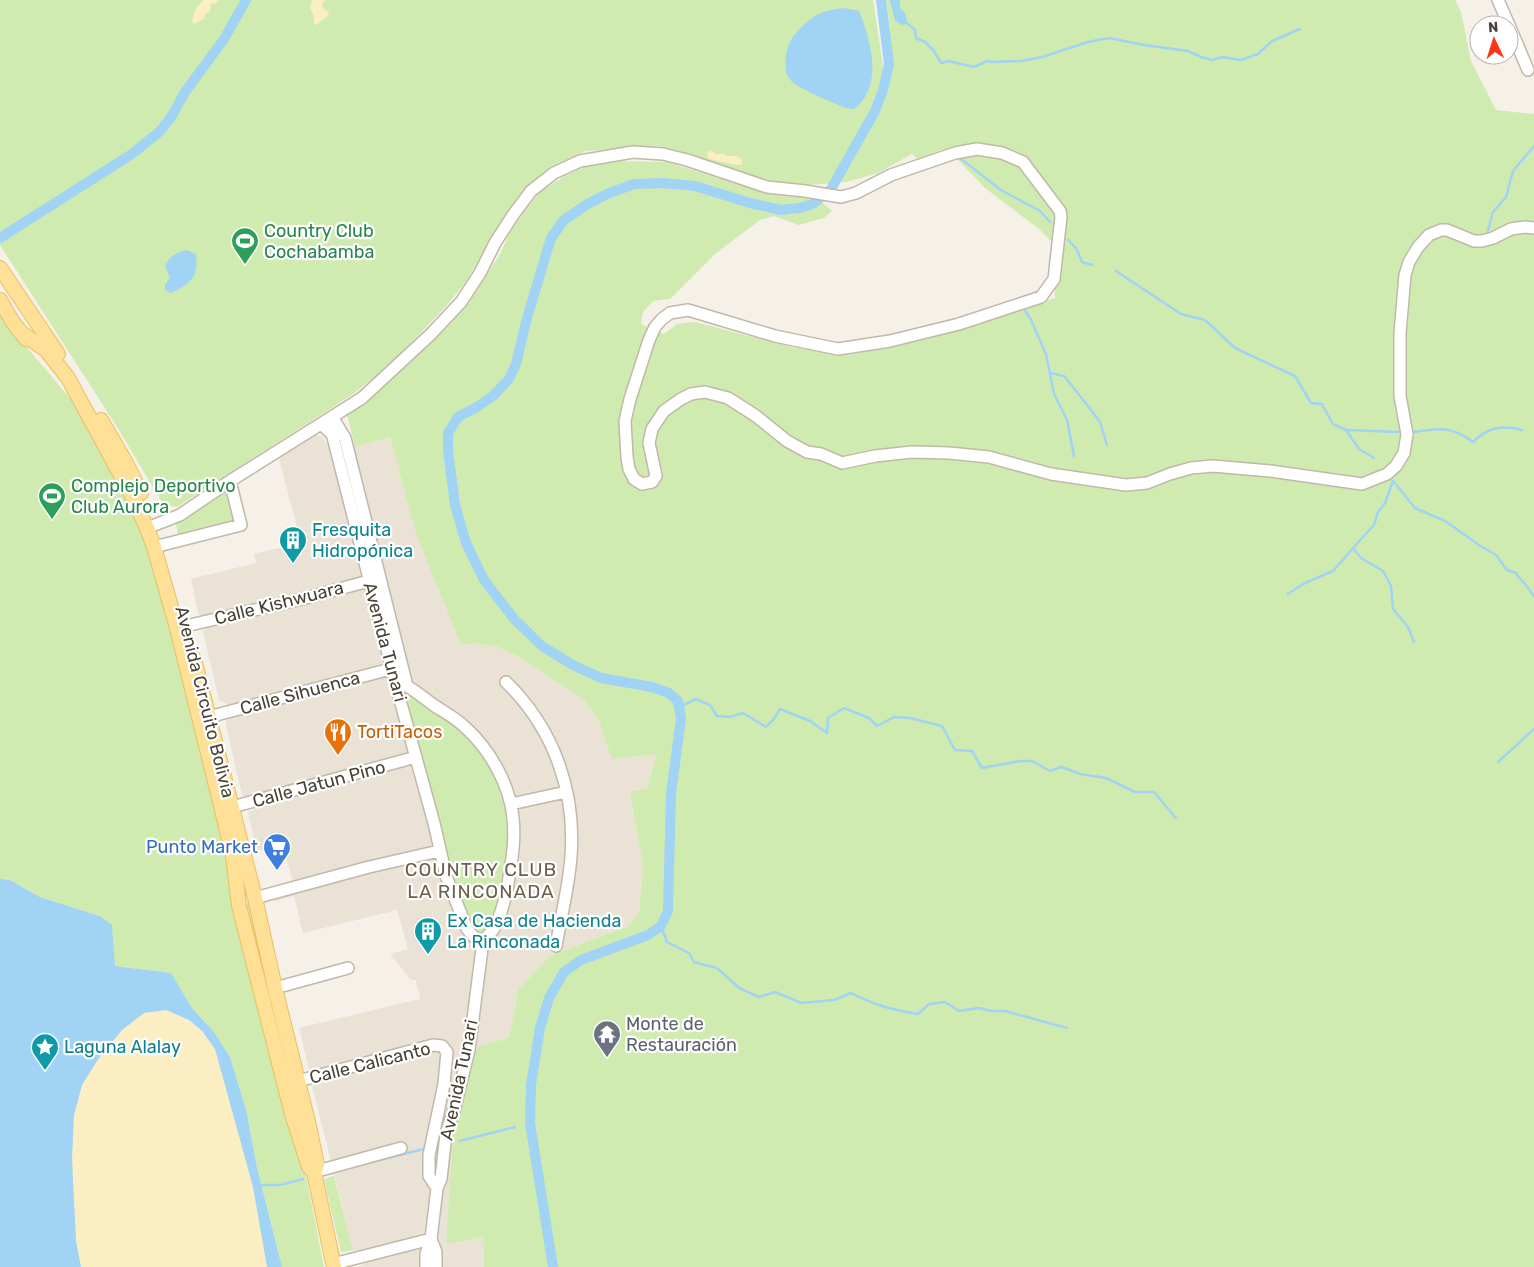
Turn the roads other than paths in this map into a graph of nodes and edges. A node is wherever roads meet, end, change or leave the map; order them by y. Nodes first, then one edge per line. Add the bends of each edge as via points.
1 (1498, 0) edge
2 (1505, 15) edge
3 (1519, 49) edge
4 (1534, 58) edge
5 (1534, 228) edge
6 (0, 268) edge
7 (0, 300) edge
8 (332, 417) junction
9 (322, 424) junction
10 (230, 481) junction
11 (151, 527) junction
12 (158, 546) junction
13 (374, 579) junction
14 (182, 627) junction
15 (397, 667) junction
16 (506, 682) dead end
17 (402, 687) junction
18 (204, 718) junction
19 (416, 757) junction
20 (566, 792) junction
21 (511, 804) junction
22 (227, 809) junction
23 (439, 851) junction
24 (255, 898) junction
25 (483, 941) junction
26 (556, 946) dead end
27 (348, 968) dead end
28 (275, 988) junction
29 (442, 1046) joint
30 (298, 1081) junction
31 (401, 1148) dead end
32 (314, 1172) junction
33 (437, 1188) junction
34 (431, 1238) junction
35 (334, 1265) edge
36 (426, 1267) edge
37 (436, 1267) edge

1 - 2 street
3 - 4 street via 1528,70
5 - 8 street via 1511,229 1482,241 1441,230 1430,235 1418,247 1405,276 1400,333 1400,396 1406,434 1404,453 1387,474 1362,484 1212,466 1191,468 1147,483 1126,485 1051,474 990,457 949,453 912,452 842,463 807,452 728,398 705,392 691,394 664,411 652,430 649,443 655,479 648,484 637,482 626,457 625,421 649,340 655,327 670,313 688,310 775,336 838,349 890,341 959,324 1041,297 1054,279 1060,211 1022,162 1002,153 977,150 891,175 841,198 767,187 663,154 633,152 580,161 554,173 531,191 508,222 461,302 362,398
6 - 11 main road, Avenida Circuito Bolivia via 110,435 126,463
7 - 11 main road, Avenida Circuito Bolivia via 20,332 50,354 68,378
8 - 9 street
8 - 13 street, Avenida Tunari via 345,438
9 - 10 street
9 - 13 street, Avenida Tunari via 332,434
10 - 11 street via 180,515
10 - 12 street via 241,525
11 - 12 main road, Avenida Circuito Bolivia
12 - 14 main road, Avenida Circuito Bolivia
13 - 14 street, Calle Kishwuara
13 - 15 street, Avenida Tunari
14 - 18 main road, Avenida Circuito Bolivia
15 - 17 street, Avenida Tunari
15 - 18 street, Calle Sihuenca
16 - 20 street via 542,726 558,759
17 - 19 street, Avenida Tunari
17 - 21 street, Avenida Tunari via 452,716 473,735 496,767
18 - 22 main road, Avenida Circuito Bolivia
19 - 22 street, Calle Jatun Pino
19 - 23 street, Avenida Tunari
20 - 21 street
20 - 26 street via 572,828 572,854
21 - 25 street, Avenida Tunari via 513,852 508,884 497,921
22 - 24 main road, Avenida Circuito Bolivia
22 - 32 main road, Avenida Circuito Bolivia via 240,906 292,1114 308,1167
23 - 24 street
23 - 25 street, Avenida Tunari via 467,930
24 - 28 main road, Avenida Circuito Bolivia
25 - 33 street, Avenida Tunari via 469,1050 456,1107 446,1134
27 - 28 street
28 - 30 main road, Avenida Circuito Bolivia
29 - 30 street, Calle Calicanto via 426,1046
29 - 33 street, Avenida Tunari via 446,1052 444,1084 429,1155 429,1176
30 - 32 main road, Avenida Circuito Bolivia via 317,1165
31 - 32 street
32 - 35 main road, Avenida Circuito Bolivia
33 - 34 street, Avenida Tunari
34 - 35 street
34 - 36 street, Avenida Tunari
34 - 37 street, Avenida Tunari via 436,1252

